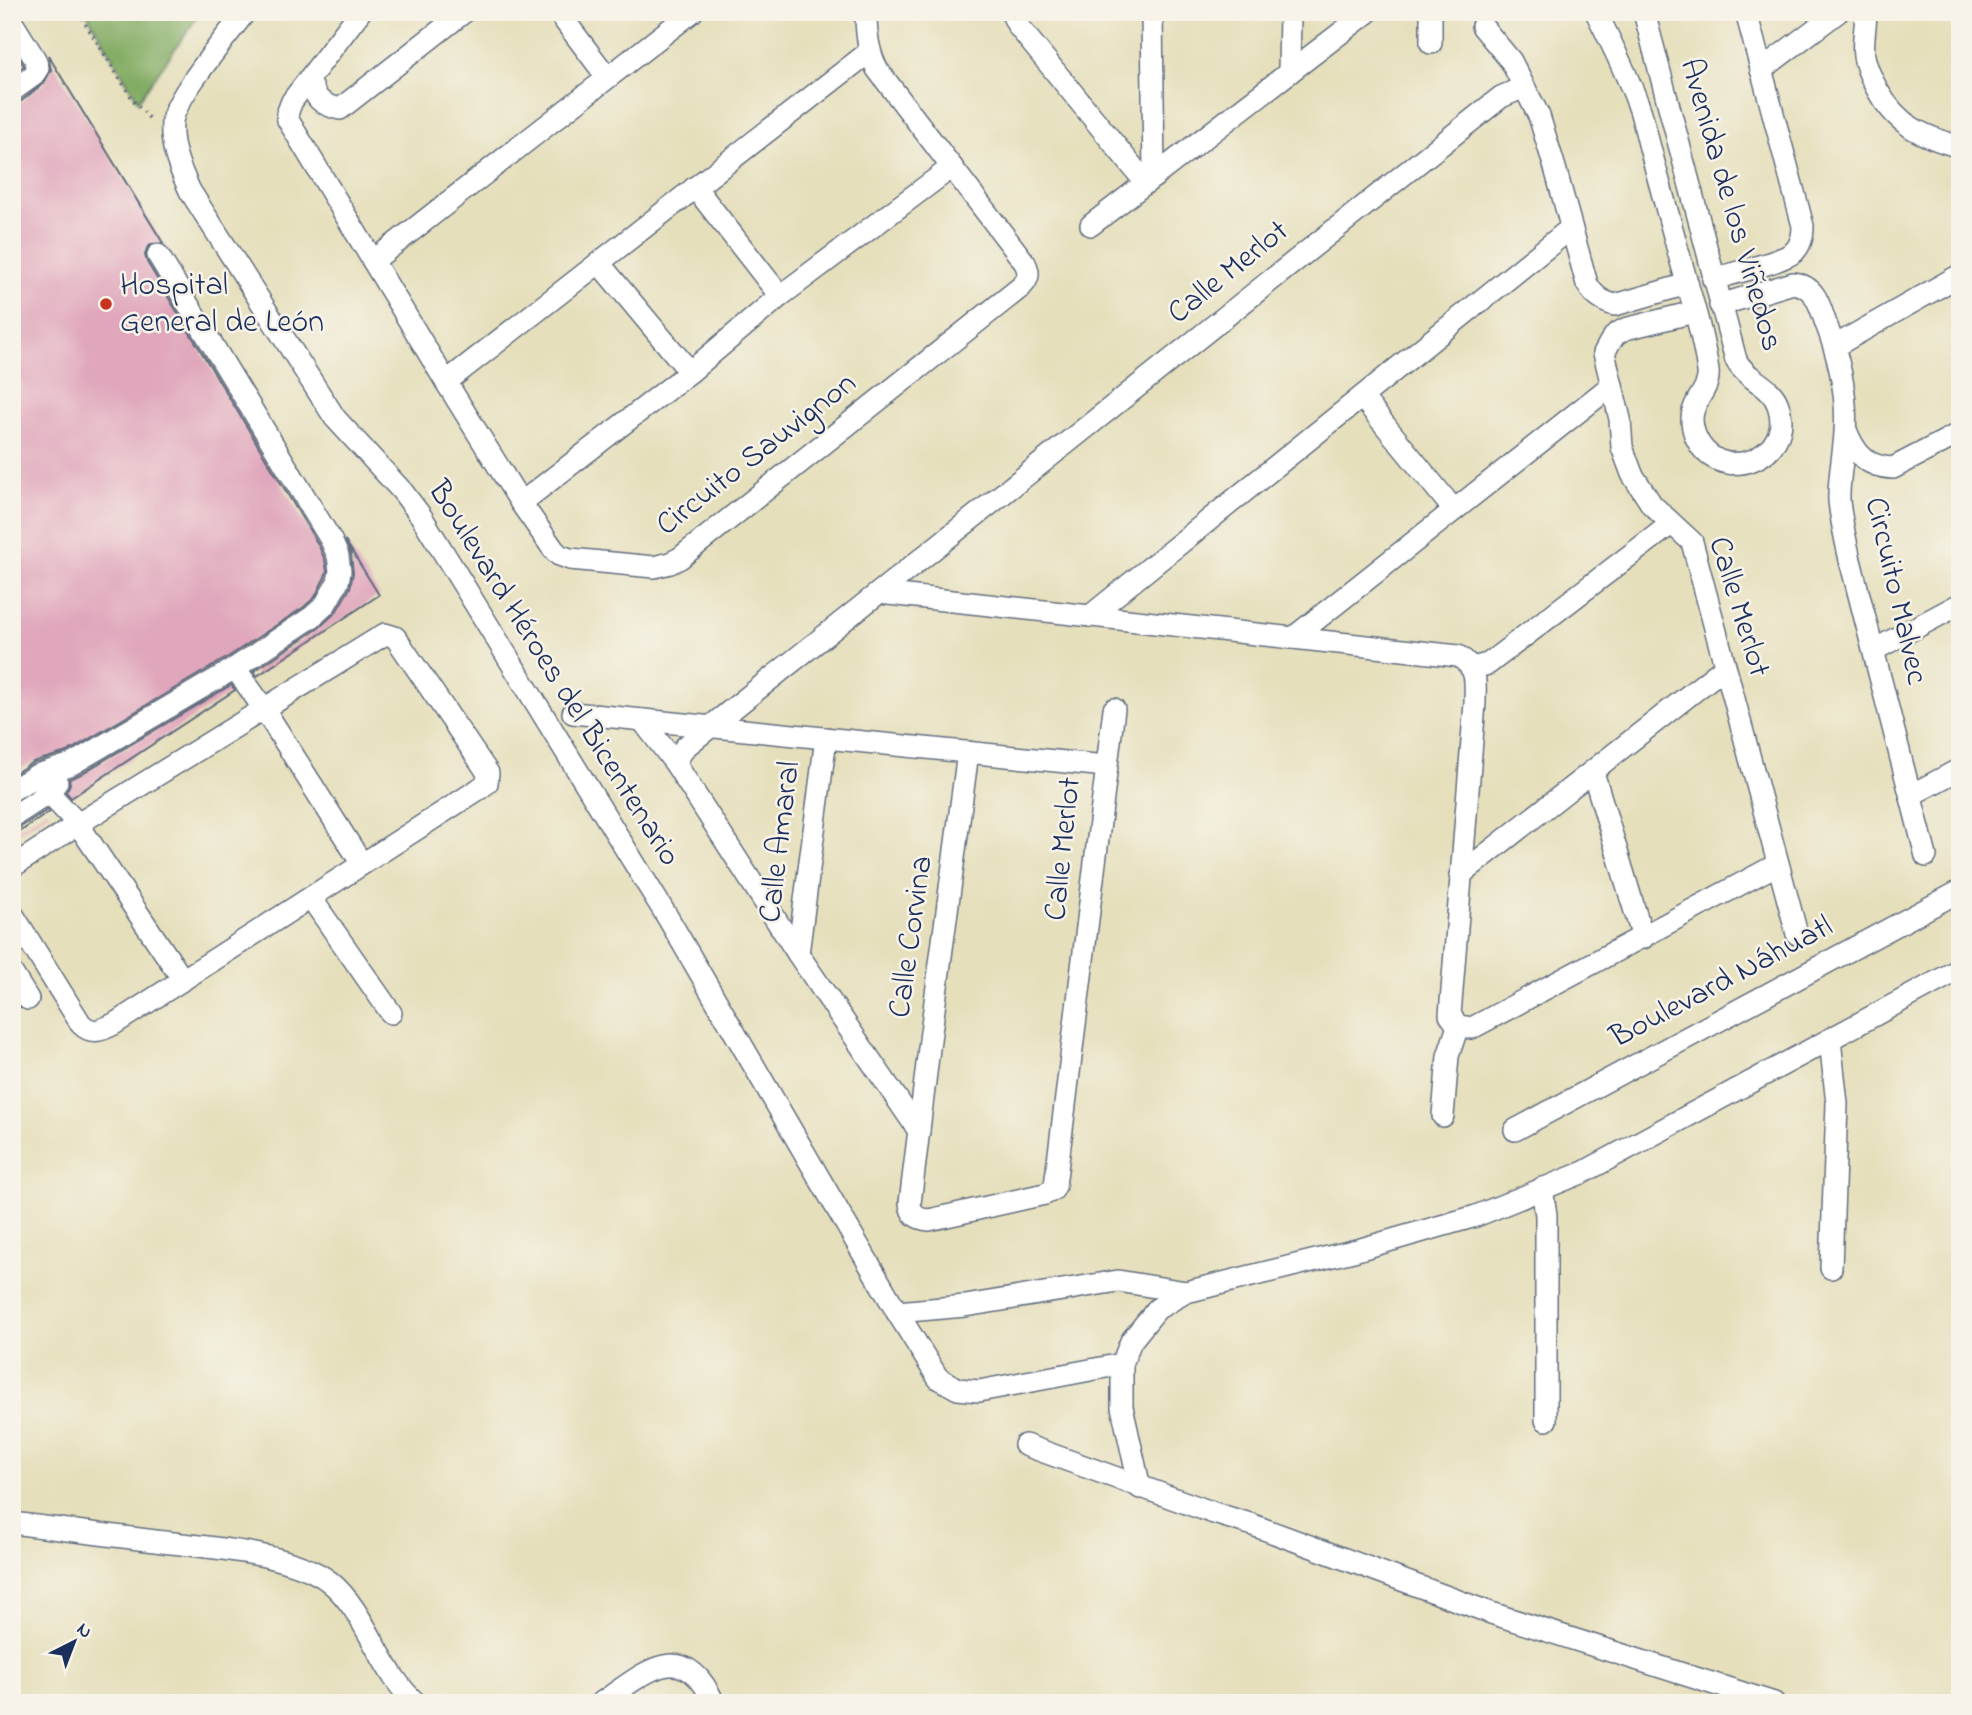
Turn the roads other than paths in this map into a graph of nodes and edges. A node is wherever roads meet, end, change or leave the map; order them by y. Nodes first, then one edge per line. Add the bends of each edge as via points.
1 (245, 12) edge
2 (360, 12) edge
3 (464, 12) edge
4 (558, 12) edge
5 (692, 12) edge
6 (866, 12) edge
7 (1011, 12) edge
8 (1152, 12) edge
9 (1290, 12) edge
10 (1368, 12) edge
11 (1431, 12) edge
12 (1596, 12) edge
13 (1644, 12) edge
14 (1746, 12) edge
15 (1838, 12) edge
16 (1866, 12) edge
17 (12, 22) edge
18 (1482, 26) dead end
19 (1431, 43) dead end
20 (869, 52) junction
21 (1760, 70) junction
22 (1289, 73) junction
23 (607, 77) junction
24 (309, 79) junction
25 (1524, 87) junction
26 (12, 91) edge
27 (1960, 147) edge
28 (952, 167) junction
29 (1150, 180) junction
30 (695, 187) junction
31 (1091, 225) dead end
32 (1571, 228) junction
33 (158, 255) dead end
34 (373, 261) junction
35 (599, 263) junction
36 (1960, 275) edge
37 (1713, 279) junction
38 (1687, 284) junction
39 (780, 296) junction
40 (1720, 305) junction
41 (1695, 312) junction
42 (1835, 346) junction
43 (690, 372) junction
44 (446, 382) junction
45 (1612, 385) junction
46 (1362, 397) junction
47 (1846, 428) junction
48 (1960, 433) edge
49 (522, 503) junction
50 (1454, 510) junction
51 (1671, 524) junction
52 (921, 559) junction
53 (879, 593) junction
54 (923, 598) junction
55 (1960, 604) edge
56 (1090, 616) junction
57 (1293, 638) junction
58 (1874, 650) junction
59 (1725, 667) junction
60 (235, 668) junction
61 (1472, 668) junction
62 (760, 688) junction
63 (264, 709) junction
64 (1114, 709) dead end
65 (573, 713) dead end
66 (642, 720) junction
67 (710, 727) junction
68 (762, 732) junction
69 (826, 738) junction
70 (968, 752) junction
71 (72, 764) junction
72 (675, 764) junction
73 (1106, 766) junction
74 (1960, 769) edge
75 (1593, 772) junction
76 (37, 775) junction
77 (12, 790) edge
78 (49, 793) junction
79 (1911, 795) junction
80 (12, 817) edge
81 (78, 824) junction
82 (1926, 856) dead end
83 (362, 864) junction
84 (1778, 864) junction
85 (12, 867) edge
86 (1460, 875) junction
87 (1960, 891) edge
88 (311, 898) junction
89 (12, 913) edge
90 (1797, 934) dead end
91 (1643, 938) junction
92 (798, 954) junction
93 (1960, 969) edge
94 (12, 973) edge
95 (183, 980) junction
96 (29, 999) dead end
97 (391, 1013) dead end
98 (1458, 1026) junction
99 (1830, 1040) junction
100 (1443, 1116) dead end
101 (1515, 1130) dead end
102 (919, 1131) junction
103 (1542, 1188) junction
104 (915, 1216) joint
105 (1831, 1268) dead end
106 (1186, 1292) junction
107 (898, 1312) junction
108 (1122, 1364) junction
109 (1546, 1420) dead end
110 (1025, 1445) dead end
111 (1140, 1488) junction
112 (12, 1523) edge
113 (416, 1703) edge
114 (601, 1703) edge
115 (713, 1703) edge
116 (1774, 1703) edge

1 - 107 street, Boulevard Héroes del Bicentenario via 194,80 172,120 177,162 190,191 335,418 421,516 668,918
2 - 24 street, Circuito Sauvignon
3 - 24 street via 340,109 315,96
4 - 23 street
5 - 23 street
6 - 20 street, Circuito Sauvignon
7 - 29 street via 1018,26
8 - 29 street
9 - 22 street
10 - 22 street
11 - 19 street
12 - 38 street, Avenida de los Viñedos via 1639,107
13 - 37 street, Avenida de los Viñedos
14 - 21 street
15 - 21 street
16 - 27 street via 1864,55 1885,104 1912,130
17 - 26 street via 37,68
18 - 25 street via 1511,61
20 - 28 street, Circuito Sauvignon
20 - 30 street
21 - 37 street via 1803,236 1788,256
22 - 29 street
23 - 34 street
24 - 34 street, Circuito Sauvignon via 288,107 288,120
25 - 32 street via 1545,133
25 - 52 street, Calle Merlot via 1501,97
28 - 39 street
28 - 49 street, Circuito Sauvignon via 1025,262 1026,282 680,558 654,567 565,558 554,550
29 - 31 street
30 - 35 street
30 - 39 street
32 - 38 street via 1587,285 1598,299 1615,305
32 - 46 street
33 - 60 street via 338,556 338,582 326,605
34 - 44 street, Circuito Sauvignon
35 - 43 street
35 - 44 street
36 - 42 street
37 - 40 street, Avenida de los Viñedos
38 - 41 street, Avenida de los Viñedos
39 - 43 street
40 - 41 street, Avenida de los Viñedos via 1741,370 1774,397 1781,419 1776,441 1749,463 1715,459 1694,432 1693,409 1708,384 1709,373
40 - 42 street, Circuito Malvec via 1801,284 1816,296
41 - 45 street, Calle Merlot via 1616,334 1605,353
42 - 47 street, Circuito Malvec
43 - 49 street
44 - 49 street, Circuito Sauvignon
45 - 50 street
45 - 51 street, Calle Merlot via 1622,447 1632,474
46 - 50 street
46 - 56 street
47 - 48 street via 1860,455 1872,464 1893,468
47 - 58 street, Circuito Malvec via 1839,500
50 - 57 street
51 - 59 street, Calle Merlot via 1692,542
51 - 61 street via 1488,664
52 - 53 street, Calle Merlot
52 - 54 street via 918,573
53 - 54 street
53 - 62 street, Calle Merlot
54 - 56 street
55 - 58 street
56 - 57 street
57 - 61 street via 1458,656
58 - 79 street, Circuito Malvec
59 - 75 street
59 - 84 street, Calle Merlot
60 - 63 street
60 - 71 street
61 - 86 street via 1475,703
62 - 67 street, Calle Merlot
62 - 68 street, Calle Amaral via 755,707
63 - 81 street
63 - 83 street
63 - 83 street via 385,634 395,637 488,773 487,783 479,789
64 - 73 street
65 - 66 street, Calle Merlot
66 - 67 street, Calle Merlot
66 - 72 street
67 - 68 street, Calle Merlot
67 - 72 street via 685,747
68 - 69 street, Calle Merlot
69 - 70 street, Calle Merlot
69 - 92 street, Calle Amaral
70 - 73 street, Calle Merlot
70 - 102 street, Calle Corvina
71 - 76 street
71 - 78 street
72 - 92 street
73 - 104 street, Calle Merlot via 1055,1185 1049,1193 929,1220
74 - 79 street
75 - 86 street
75 - 91 street
76 - 77 street
76 - 78 street
78 - 80 street
78 - 81 street
79 - 82 street, Circuito Malvec
81 - 85 street
81 - 95 street
83 - 88 street
84 - 90 street, Calle Merlot
84 - 91 street
86 - 98 street via 1450,1015
87 - 101 street, Boulevard Náhuatl
88 - 95 street
88 - 97 street
89 - 95 street via 87,1030 105,1029
91 - 98 street via 1472,1028
92 - 102 street
93 - 99 street
94 - 96 street
98 - 100 street via 1448,1056
99 - 103 street via 1584,1171
99 - 105 street via 1837,1104
102 - 104 street, Calle Corvina via 910,1203
103 - 106 street via 1430,1231
103 - 109 street via 1546,1216
106 - 107 street via 1118,1281
106 - 108 street via 1157,1309 1130,1341
107 - 108 street, Boulevard Héroes del Bicentenario via 938,1378 958,1389 979,1391
108 - 111 street via 1122,1407
110 - 111 street
111 - 116 street via 1491,1613
112 - 113 street via 192,1545 296,1564 338,1590
114 - 115 street via 667,1665 680,1665 695,1673

